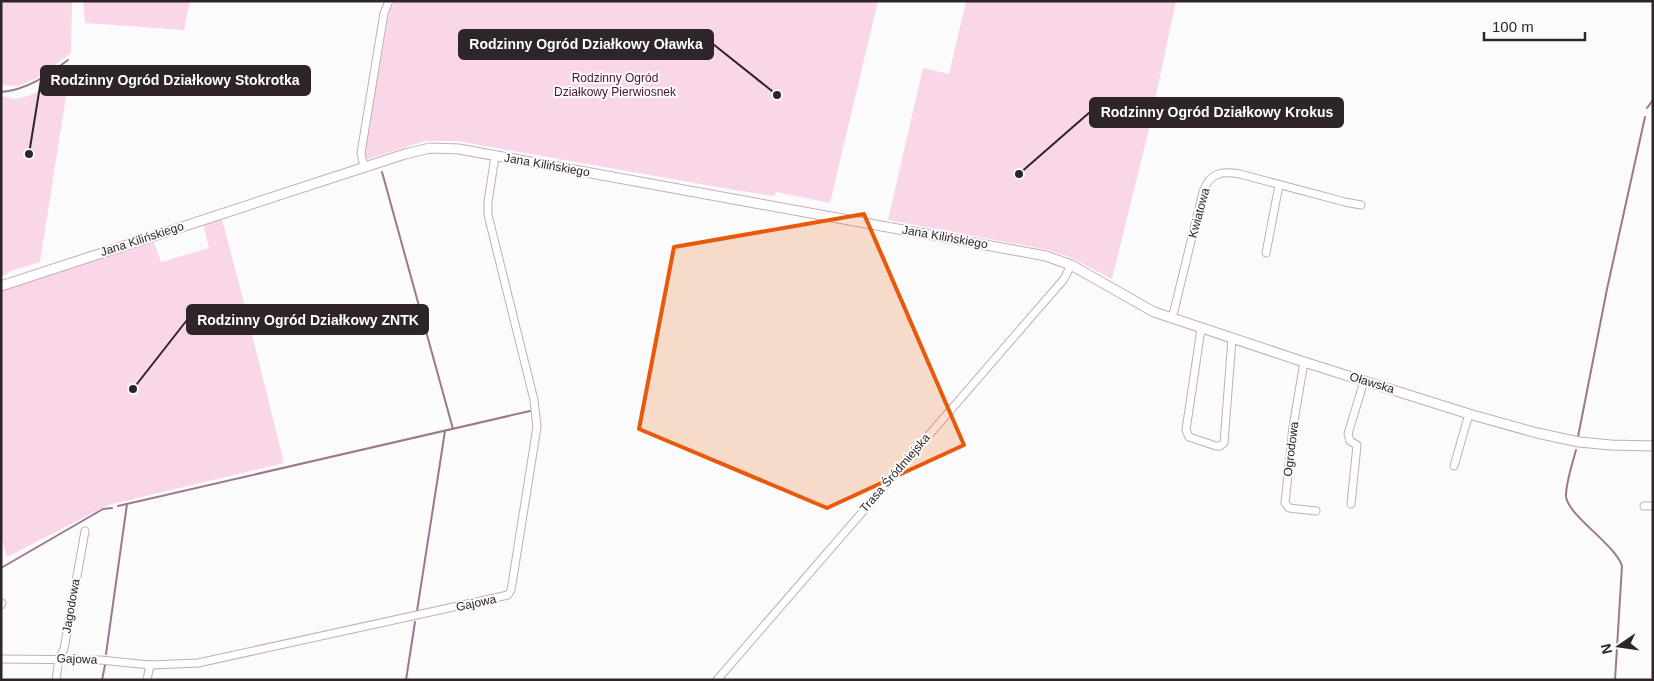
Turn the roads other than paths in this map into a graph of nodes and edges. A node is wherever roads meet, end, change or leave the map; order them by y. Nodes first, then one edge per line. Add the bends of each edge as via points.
1 (389, 1) edge
2 (495, 156) junction
3 (364, 167) junction
4 (1280, 185) junction
5 (1361, 205) dead end
6 (1266, 253) dead end
7 (1071, 266) junction
8 (1101, 282) joint
9 (1, 286) edge
10 (1172, 319) junction
11 (1201, 329) junction
12 (1232, 339) junction
13 (1304, 362) junction
14 (1364, 381) junction
15 (1469, 414) junction
16 (1653, 446) edge
17 (1454, 466) dead end
18 (1351, 504) dead end
19 (1644, 506) dead end
20 (1653, 506) edge
21 (1316, 511) dead end
22 (84, 531) dead end
23 (1, 659) edge
24 (59, 659) junction
25 (150, 665) junction
26 (56, 680) edge
27 (147, 680) edge
28 (717, 680) edge

1 - 3 street via 384,13 361,153
2 - 3 street, Jana Kilińskiego via 459,149 430,148
2 - 7 street, Jana Kilińskiego via 1034,253
2 - 25 street, Gajowa via 488,215 536,418 533,458 509,592 504,597 212,660
3 - 9 street, Jana Kilińskiego
4 - 5 street, Kwiatowa
4 - 6 street
4 - 10 street, Kwiatowa via 1224,172 1209,181
7 - 8 street, Jana Kilińskiego
7 - 28 street, Trasa Śródmiejska via 1064,279
8 - 10 street, Oławska
10 - 11 street, Oławska
11 - 12 street, Oławska
11 - 12 street via 1186,430 1189,437 1216,446 1224,443
12 - 13 street, Oławska
13 - 14 street, Oławska
13 - 21 street, Ogrodowa via 1285,503 1289,508
14 - 15 street, Oławska
14 - 18 street via 1348,434 1350,441 1357,445
15 - 16 street, Oławska via 1579,442
15 - 17 street
19 - 20 street
22 - 24 street, Jagodowa via 64,649
23 - 24 street, Gajowa
24 - 25 street, Gajowa
24 - 26 street, Jagodowa
25 - 27 street

